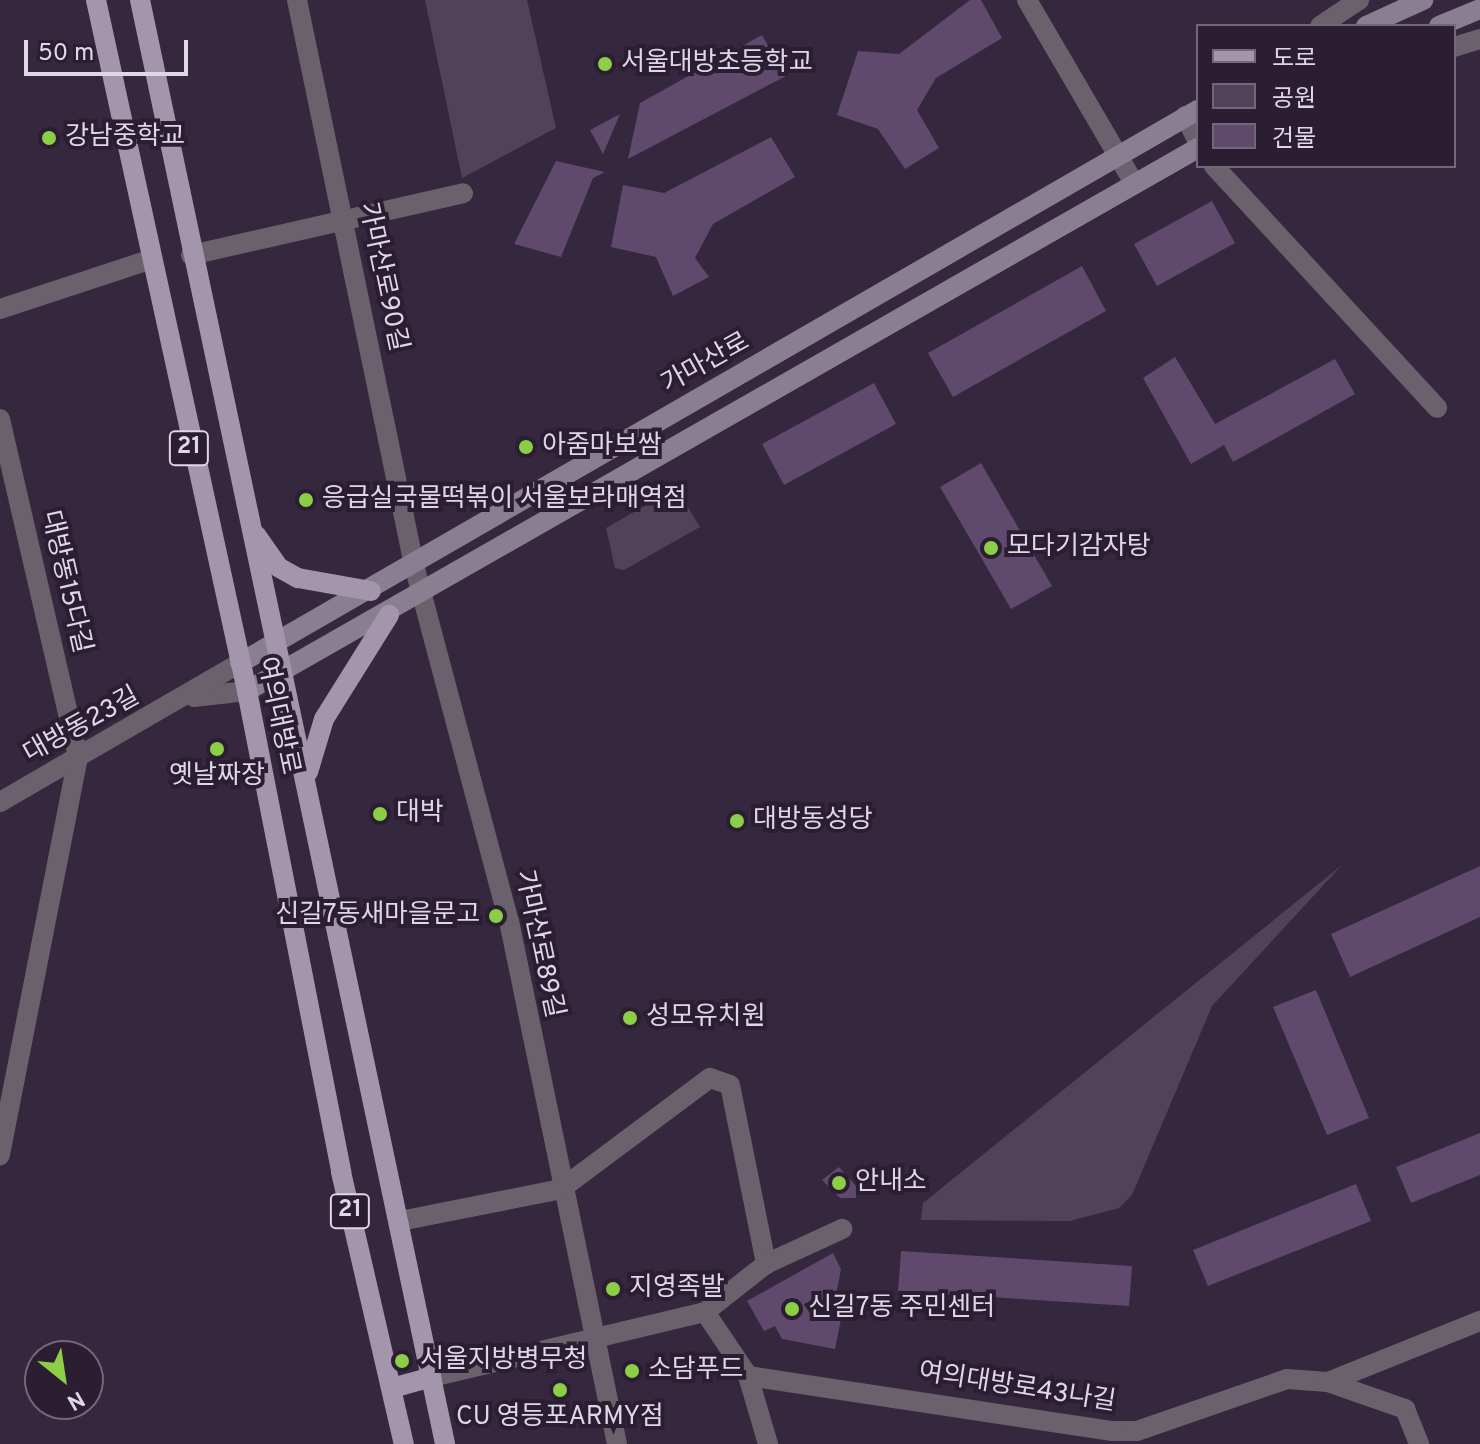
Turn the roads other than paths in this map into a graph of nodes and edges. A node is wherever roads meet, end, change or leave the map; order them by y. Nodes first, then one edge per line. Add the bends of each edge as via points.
1 (96, 0) edge
2 (140, 0) edge
3 (297, 0) edge
4 (1027, 0) edge
5 (1359, 0) edge
6 (1423, 0) edge
7 (1480, 9) edge
8 (1323, 24) edge
9 (1370, 24) edge
10 (1444, 24) edge
11 (1480, 39) edge
12 (1456, 46) edge
13 (1192, 113) edge
14 (1196, 149) edge
15 (1115, 155) junction
16 (1216, 168) edge
17 (1134, 183) junction
18 (463, 193) dead end
19 (344, 221) junction
20 (191, 255) junction
21 (152, 259) junction
22 (0, 309) edge
23 (1437, 408) dead end
24 (0, 419) edge
25 (247, 520) junction
26 (414, 565) junction
27 (371, 591) junction
28 (422, 595) junction
29 (389, 615) junction
30 (275, 645) junction
31 (240, 663) junction
32 (282, 675) junction
33 (247, 691) junction
34 (190, 697) junction
35 (78, 757) junction
36 (307, 775) junction
37 (0, 802) edge
38 (0, 1155) edge
39 (561, 1189) junction
40 (400, 1221) junction
41 (842, 1229) dead end
42 (766, 1264) junction
43 (705, 1312) junction
44 (1480, 1321) edge
45 (595, 1338) junction
46 (748, 1376) junction
47 (432, 1377) junction
48 (1328, 1382) junction
49 (392, 1388) junction
50 (1144, 1437) edge
51 (404, 1444) edge
52 (445, 1444) edge
53 (617, 1444) edge
54 (768, 1444) edge
55 (1419, 1444) edge

1 - 21 main road, 여의대방로 / 21
2 - 20 main road, 여의대방로
3 - 19 street, 가마산로90길
4 - 15 street
5 - 8 street
6 - 9 main road
7 - 10 main road
11 - 12 street
13 - 15 main road, 가마산로
14 - 17 main road, 가마산로
15 - 17 street
15 - 26 main road, 가마산로
16 - 23 street
17 - 28 main road, 가마산로
18 - 19 street
19 - 20 street
19 - 26 street, 가마산로90길
20 - 25 main road, 여의대방로
21 - 22 street
21 - 31 main road, 여의대방로 / 21
24 - 35 street, 대방동15다길
25 - 27 main road via 278,567 298,578
25 - 30 main road, 여의대방로
26 - 27 main road, 가마산로
26 - 28 street, 가마산로89길
27 - 30 main road, 가마산로
28 - 29 main road, 가마산로
28 - 39 street, 가마산로89길 via 509,921
29 - 32 main road, 가마산로
29 - 36 main road via 324,719
30 - 31 main road, 가마산로
30 - 32 main road, 여의대방로
31 - 33 main road, 여의대방로 / 21
31 - 34 street, 대방동23길
32 - 33 main road, 가마산로
32 - 36 main road, 여의대방로
33 - 34 street
33 - 49 main road, 여의대방로 / 21 via 341,1172
34 - 35 street, 대방동23길
35 - 37 street, 대방동23길
35 - 38 street
36 - 40 main road, 여의대방로
39 - 40 street
39 - 42 street via 710,1078 730,1085
39 - 45 street, 가마산로89길
40 - 47 main road, 여의대방로
41 - 42 street
42 - 43 street
43 - 45 street
43 - 46 street
44 - 48 street, 여의대방로43나길
45 - 47 street
45 - 53 street, 가마산로89길
46 - 50 street, 여의대방로43나길
46 - 54 street
47 - 49 main road
47 - 52 main road, 여의대방로
48 - 50 street, 여의대방로43나길 via 1287,1379
48 - 55 street via 1405,1409
49 - 51 main road, 여의대방로 / 21

